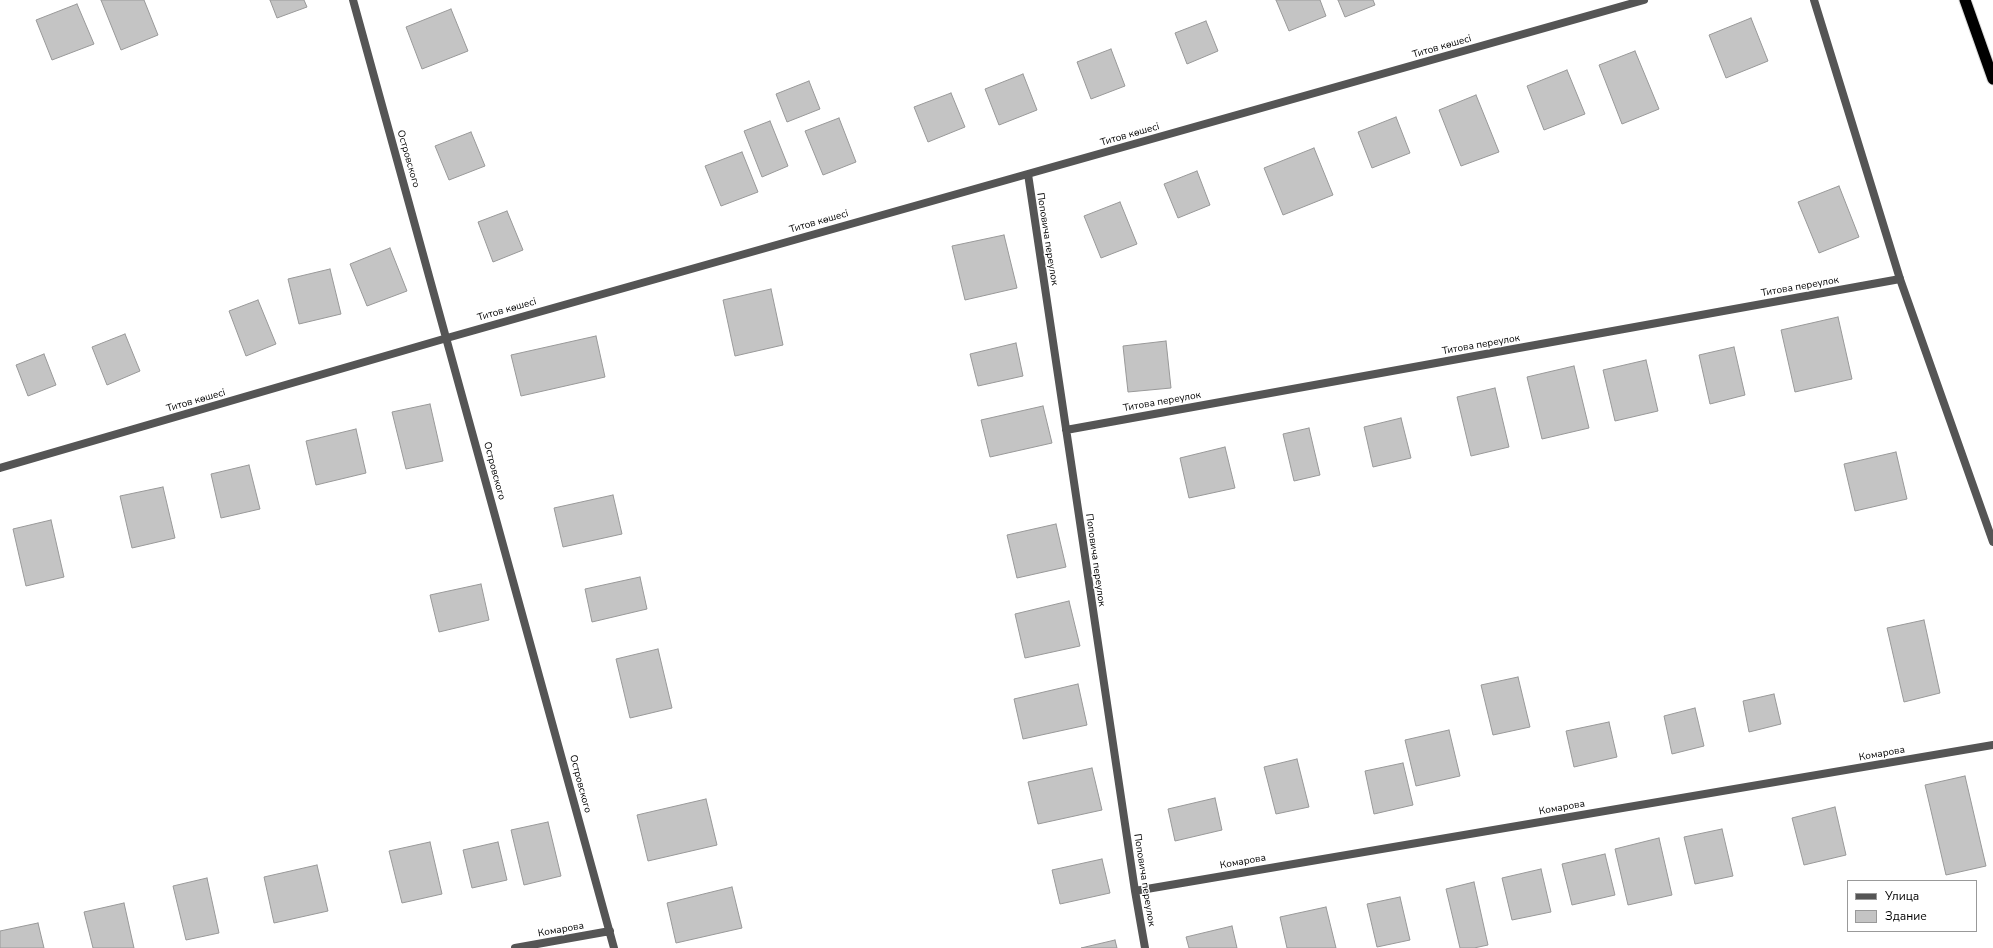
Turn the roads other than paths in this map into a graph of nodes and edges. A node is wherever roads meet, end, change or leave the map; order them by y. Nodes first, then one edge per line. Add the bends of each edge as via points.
1 (353, 0) edge
2 (1644, 0) edge
3 (1814, 0) edge
4 (1965, 0) edge
5 (1993, 79) edge
6 (1028, 174) junction
7 (1900, 279) junction
8 (447, 338) junction
9 (1066, 430) junction
10 (0, 468) edge
11 (1993, 542) edge
12 (1993, 745) edge
13 (1135, 891) junction
14 (610, 931) junction
15 (515, 948) edge
16 (614, 948) edge
17 (1145, 948) edge

1 - 8 street, Островского
2 - 6 street, Титов көшесі
3 - 7 street
4 - 5 highway
6 - 8 street, Титов көшесі
6 - 9 street, Поповича переулок
7 - 9 street, Титова переулок
7 - 11 street
8 - 10 street, Титов көшесі
8 - 14 street, Островского
9 - 13 street, Поповича переулок
12 - 13 street, Комарова
13 - 17 street, Поповича переулок
14 - 15 street, Комарова
14 - 16 street, Островского

